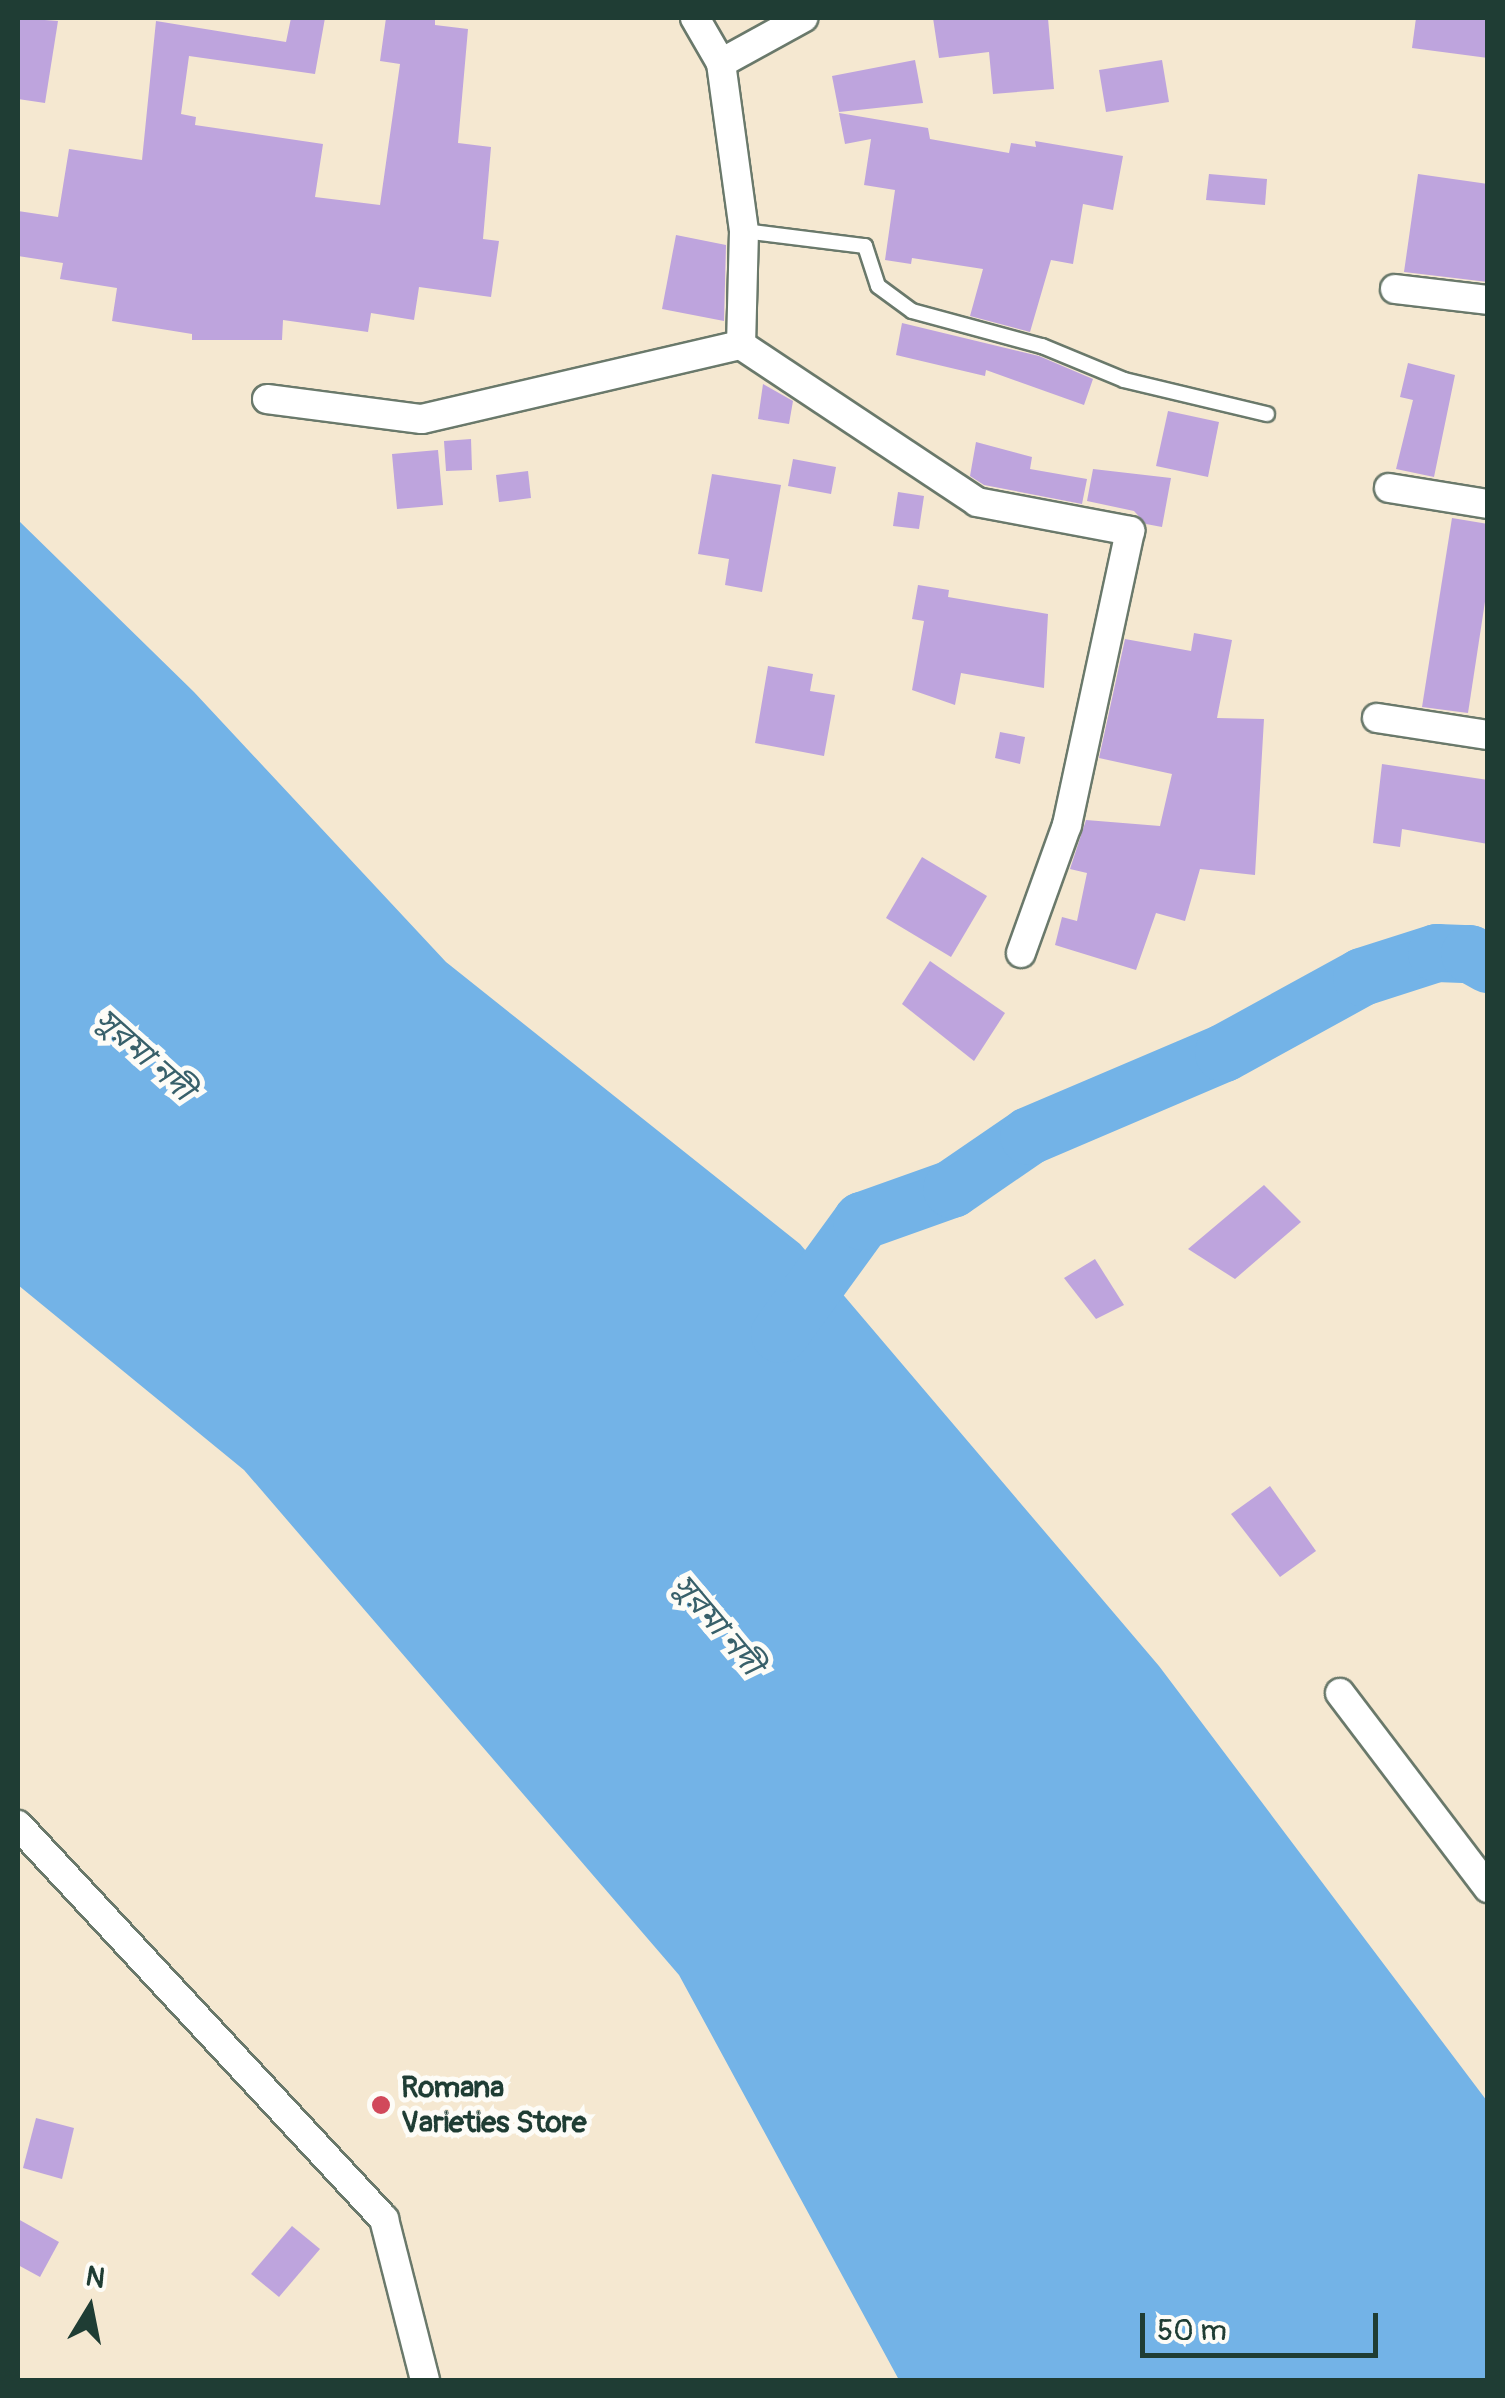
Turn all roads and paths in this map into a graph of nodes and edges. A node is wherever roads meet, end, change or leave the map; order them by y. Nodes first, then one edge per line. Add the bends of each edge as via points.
1 (803, 18) edge
2 (703, 21) edge
3 (722, 63) junction
4 (744, 231) junction
5 (1395, 289) dead end
6 (1488, 300) edge
7 (741, 345) junction
8 (267, 399) dead end
9 (1267, 414) dead end
10 (1389, 488) dead end
11 (1488, 504) edge
12 (1377, 718) dead end
13 (1488, 736) edge
14 (1021, 953) dead end
15 (1340, 1693) dead end
16 (18, 1824) edge
17 (1488, 1888) edge
18 (425, 2380) edge

1 - 3 street
2 - 3 street
3 - 4 street
4 - 7 street
4 - 9 lane via 865,246 878,286 912,311 1042,346 1124,380
5 - 6 street
7 - 8 street via 422,419
7 - 14 street via 976,502 1130,531 1068,824
10 - 11 street
12 - 13 street
15 - 17 street
16 - 18 street via 384,2219

